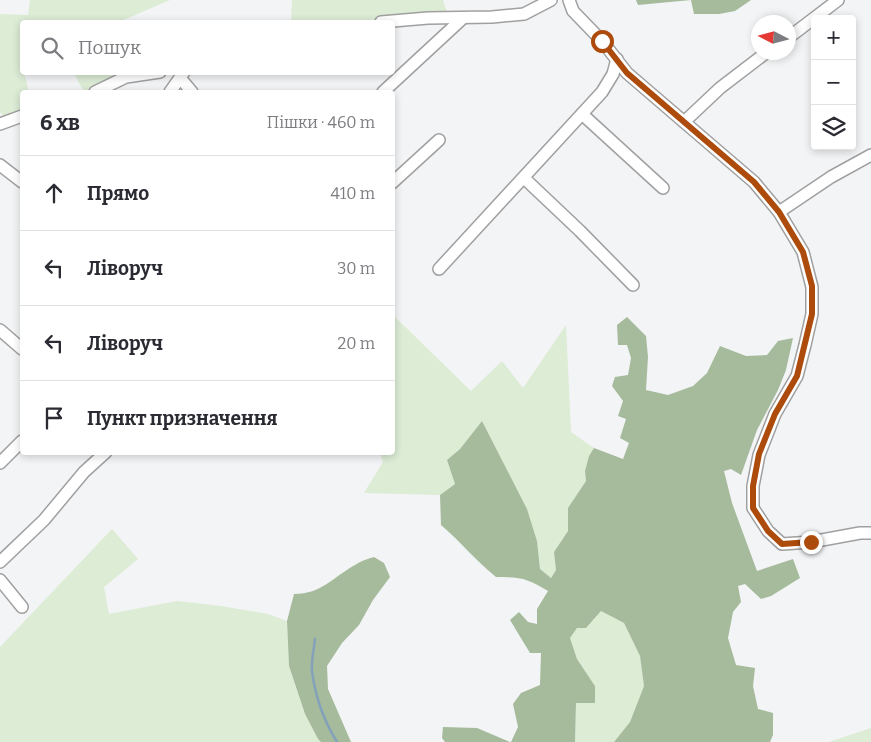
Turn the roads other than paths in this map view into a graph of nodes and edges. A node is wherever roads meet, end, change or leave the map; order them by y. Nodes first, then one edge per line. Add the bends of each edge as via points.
1 (551, 0) edge
2 (569, 0) edge
3 (838, 0) edge
4 (463, 18) junction
5 (395, 21) edge
6 (796, 32) edge
7 (616, 59) junction
8 (757, 60) edge
9 (140, 75) edge
10 (183, 76) edge
11 (99, 90) edge
12 (172, 90) edge
13 (191, 90) edge
14 (385, 90) edge
15 (582, 114) junction
16 (20, 117) edge
17 (684, 122) junction
18 (1, 123) edge
19 (439, 140) dead end
20 (871, 155) edge
21 (0, 165) edge
22 (524, 178) junction
23 (20, 180) edge
24 (395, 180) edge
25 (663, 188) dead end
26 (779, 212) junction
27 (439, 269) dead end
28 (633, 285) dead end
29 (0, 330) edge
30 (20, 347) edge
31 (20, 443) edge
32 (103, 455) edge
33 (0, 463) edge
34 (871, 533) edge
35 (0, 562) edge
36 (0, 580) edge
37 (22, 607) dead end

1 - 4 street via 524,14
2 - 7 street via 573,11
3 - 6 street
4 - 5 street
4 - 14 street
7 - 15 street via 613,74 602,92
7 - 17 street via 627,73
8 - 17 street
9 - 11 street via 126,77
10 - 12 street
10 - 13 street
15 - 22 street
15 - 25 street
16 - 18 street
17 - 26 street via 754,182
19 - 24 street
20 - 26 street
21 - 23 street
22 - 27 street
22 - 28 street
26 - 34 street via 803,252 812,286 812,314 797,376 775,414 759,454 753,508 768,531 782,544
29 - 30 street
31 - 33 street
32 - 35 street via 44,520
36 - 37 street

